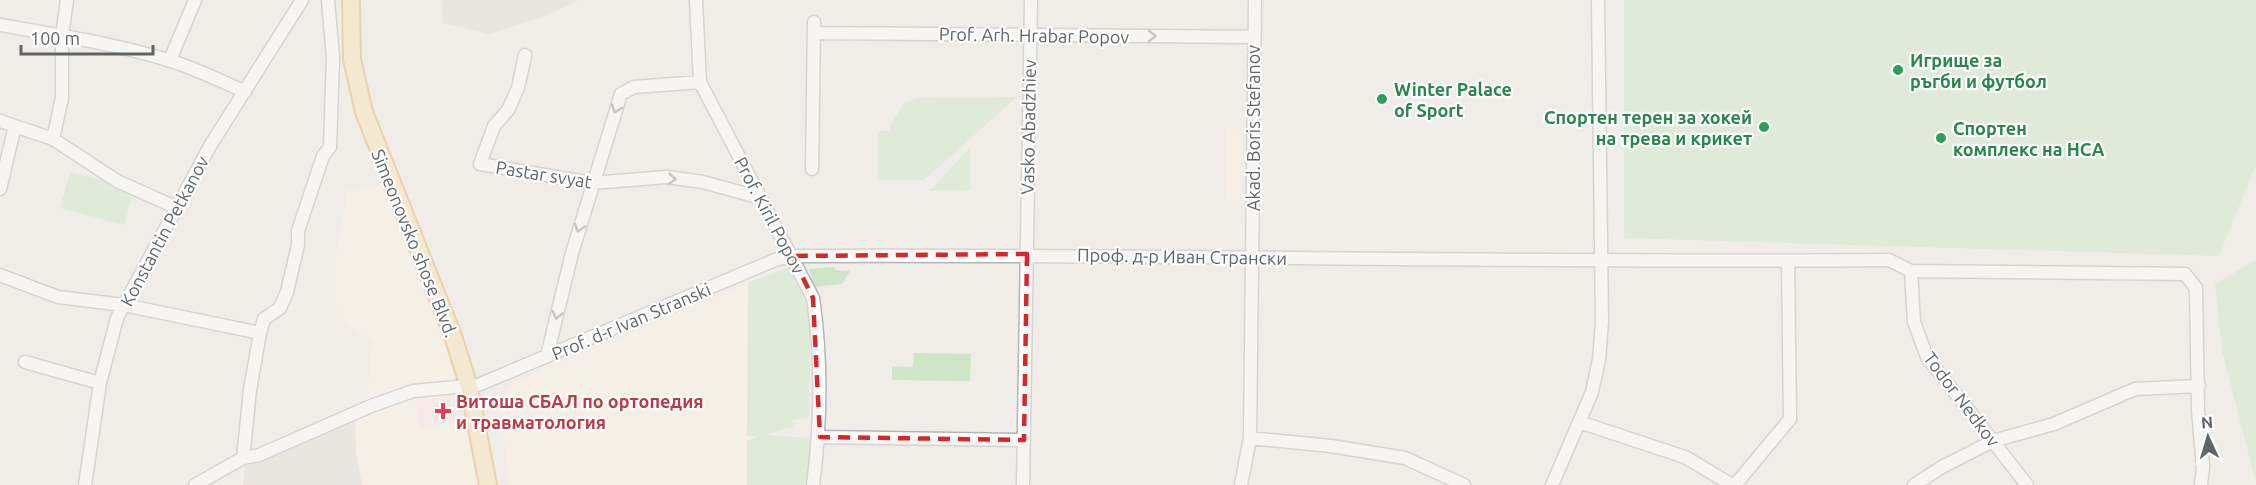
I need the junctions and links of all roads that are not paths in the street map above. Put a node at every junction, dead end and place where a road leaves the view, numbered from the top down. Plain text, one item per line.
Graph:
1 (67, 0) edge
2 (195, 0) edge
3 (303, 0) edge
4 (328, 0) edge
5 (351, 0) edge
6 (362, 0) edge
7 (696, 0) edge
8 (1031, 0) edge
9 (1255, 0) edge
10 (1598, 0) edge
11 (0, 25) edge
12 (1030, 35) junction
13 (63, 36) junction
14 (1254, 37) junction
15 (525, 55) dead end
16 (170, 60) junction
17 (700, 82) junction
18 (245, 92) junction
19 (0, 121) edge
20 (15, 126) junction
21 (52, 139) junction
22 (813, 169) dead end
23 (592, 183) junction
24 (0, 189) edge
25 (761, 198) junction
26 (175, 207) junction
27 (1027, 254) junction
28 (792, 256) junction
29 (1252, 256) junction
30 (1602, 260) junction
31 (1788, 261) junction
32 (1911, 271) junction
33 (0, 275) edge
34 (124, 305) junction
35 (260, 333) junction
36 (547, 357) junction
37 (25, 362) dead end
38 (100, 383) junction
39 (474, 386) junction
40 (2199, 386) junction
41 (1579, 422) junction
42 (819, 437) junction
43 (1250, 438) junction
44 (1024, 440) junction
45 (1994, 441) junction
46 (251, 457) junction
47 (85, 485) edge
48 (195, 485) edge
49 (488, 485) edge
50 (498, 485) edge
51 (813, 485) edge
52 (1023, 485) edge
53 (1241, 485) edge
54 (1464, 485) edge
55 (1552, 485) edge
56 (1734, 485) edge
57 (1914, 485) edge
58 (2027, 485) edge
59 (2201, 485) edge

1 - 13 street
2 - 16 street
3 - 18 street, Konstantin Petkanov
4 - 35 street
5 - 39 main road, Simeonovsko shose Blvd.
6 - 39 main road, Simeonovsko shose Blvd.
7 - 17 street, Prof. Kiril Popov
8 - 12 street, Vasko Abadzhiev
9 - 14 street, Akad. Boris Stefanov
10 - 30 street
11 - 13 street
12 -> 14 street, Prof. Arh. Hrabar Popov
12 - 22 street, Prof. Arh. Hrabar Popov
12 - 27 street, Vasko Abadzhiev
13 - 16 street
13 - 21 street
14 - 29 street, Akad. Boris Stefanov
15 - 23 street, Pastar svyat
16 - 18 street
17 -> 23 street
17 - 25 street, Prof. Kiril Popov
18 - 26 street, Konstantin Petkanov
19 - 20 street
20 - 21 street
20 - 24 street
21 - 26 street
23 -> 25 street, Pastar svyat
23 -> 36 street
25 - 28 street, Prof. Kiril Popov
26 - 34 street, Konstantin Petkanov
27 - 28 street, Проф. д-р Иван Странски
27 - 29 street, Проф. д-р Иван Странски
27 - 44 street, Vasko Abadzhiev
28 - 36 street, Prof. d-r Ivan Stranski
28 - 42 street, Prof. Kiril Popov
29 - 30 street, Проф. д-р Иван Странски
29 - 43 street, Akad. Boris Stefanov
30 - 31 street, Проф. д-р Иван Странски
30 - 41 street
31 - 32 street, Проф. д-р Иван Странски
31 - 56 street
32 - 40 street
32 - 45 street, Todor Nedkov
33 - 34 street
34 - 35 street
34 - 38 street, Konstantin Petkanov
35 - 46 street
36 - 39 street, Prof. d-r Ivan Stranski
37 - 38 street
38 - 47 street, Konstantin Petkanov
39 - 46 street
39 - 49 main road, Simeonovsko shose Blvd.
39 - 50 main road, Simeonovsko shose Blvd.
40 - 45 street
40 - 59 street
41 - 55 street
41 - 56 street
42 - 44 street
42 - 51 street, Prof. Kiril Popov
43 - 53 street, Akad. Boris Stefanov
43 - 54 street
44 - 52 street, Vasko Abadzhiev
45 - 57 street
45 - 58 street, Todor Nedkov
46 - 48 street

